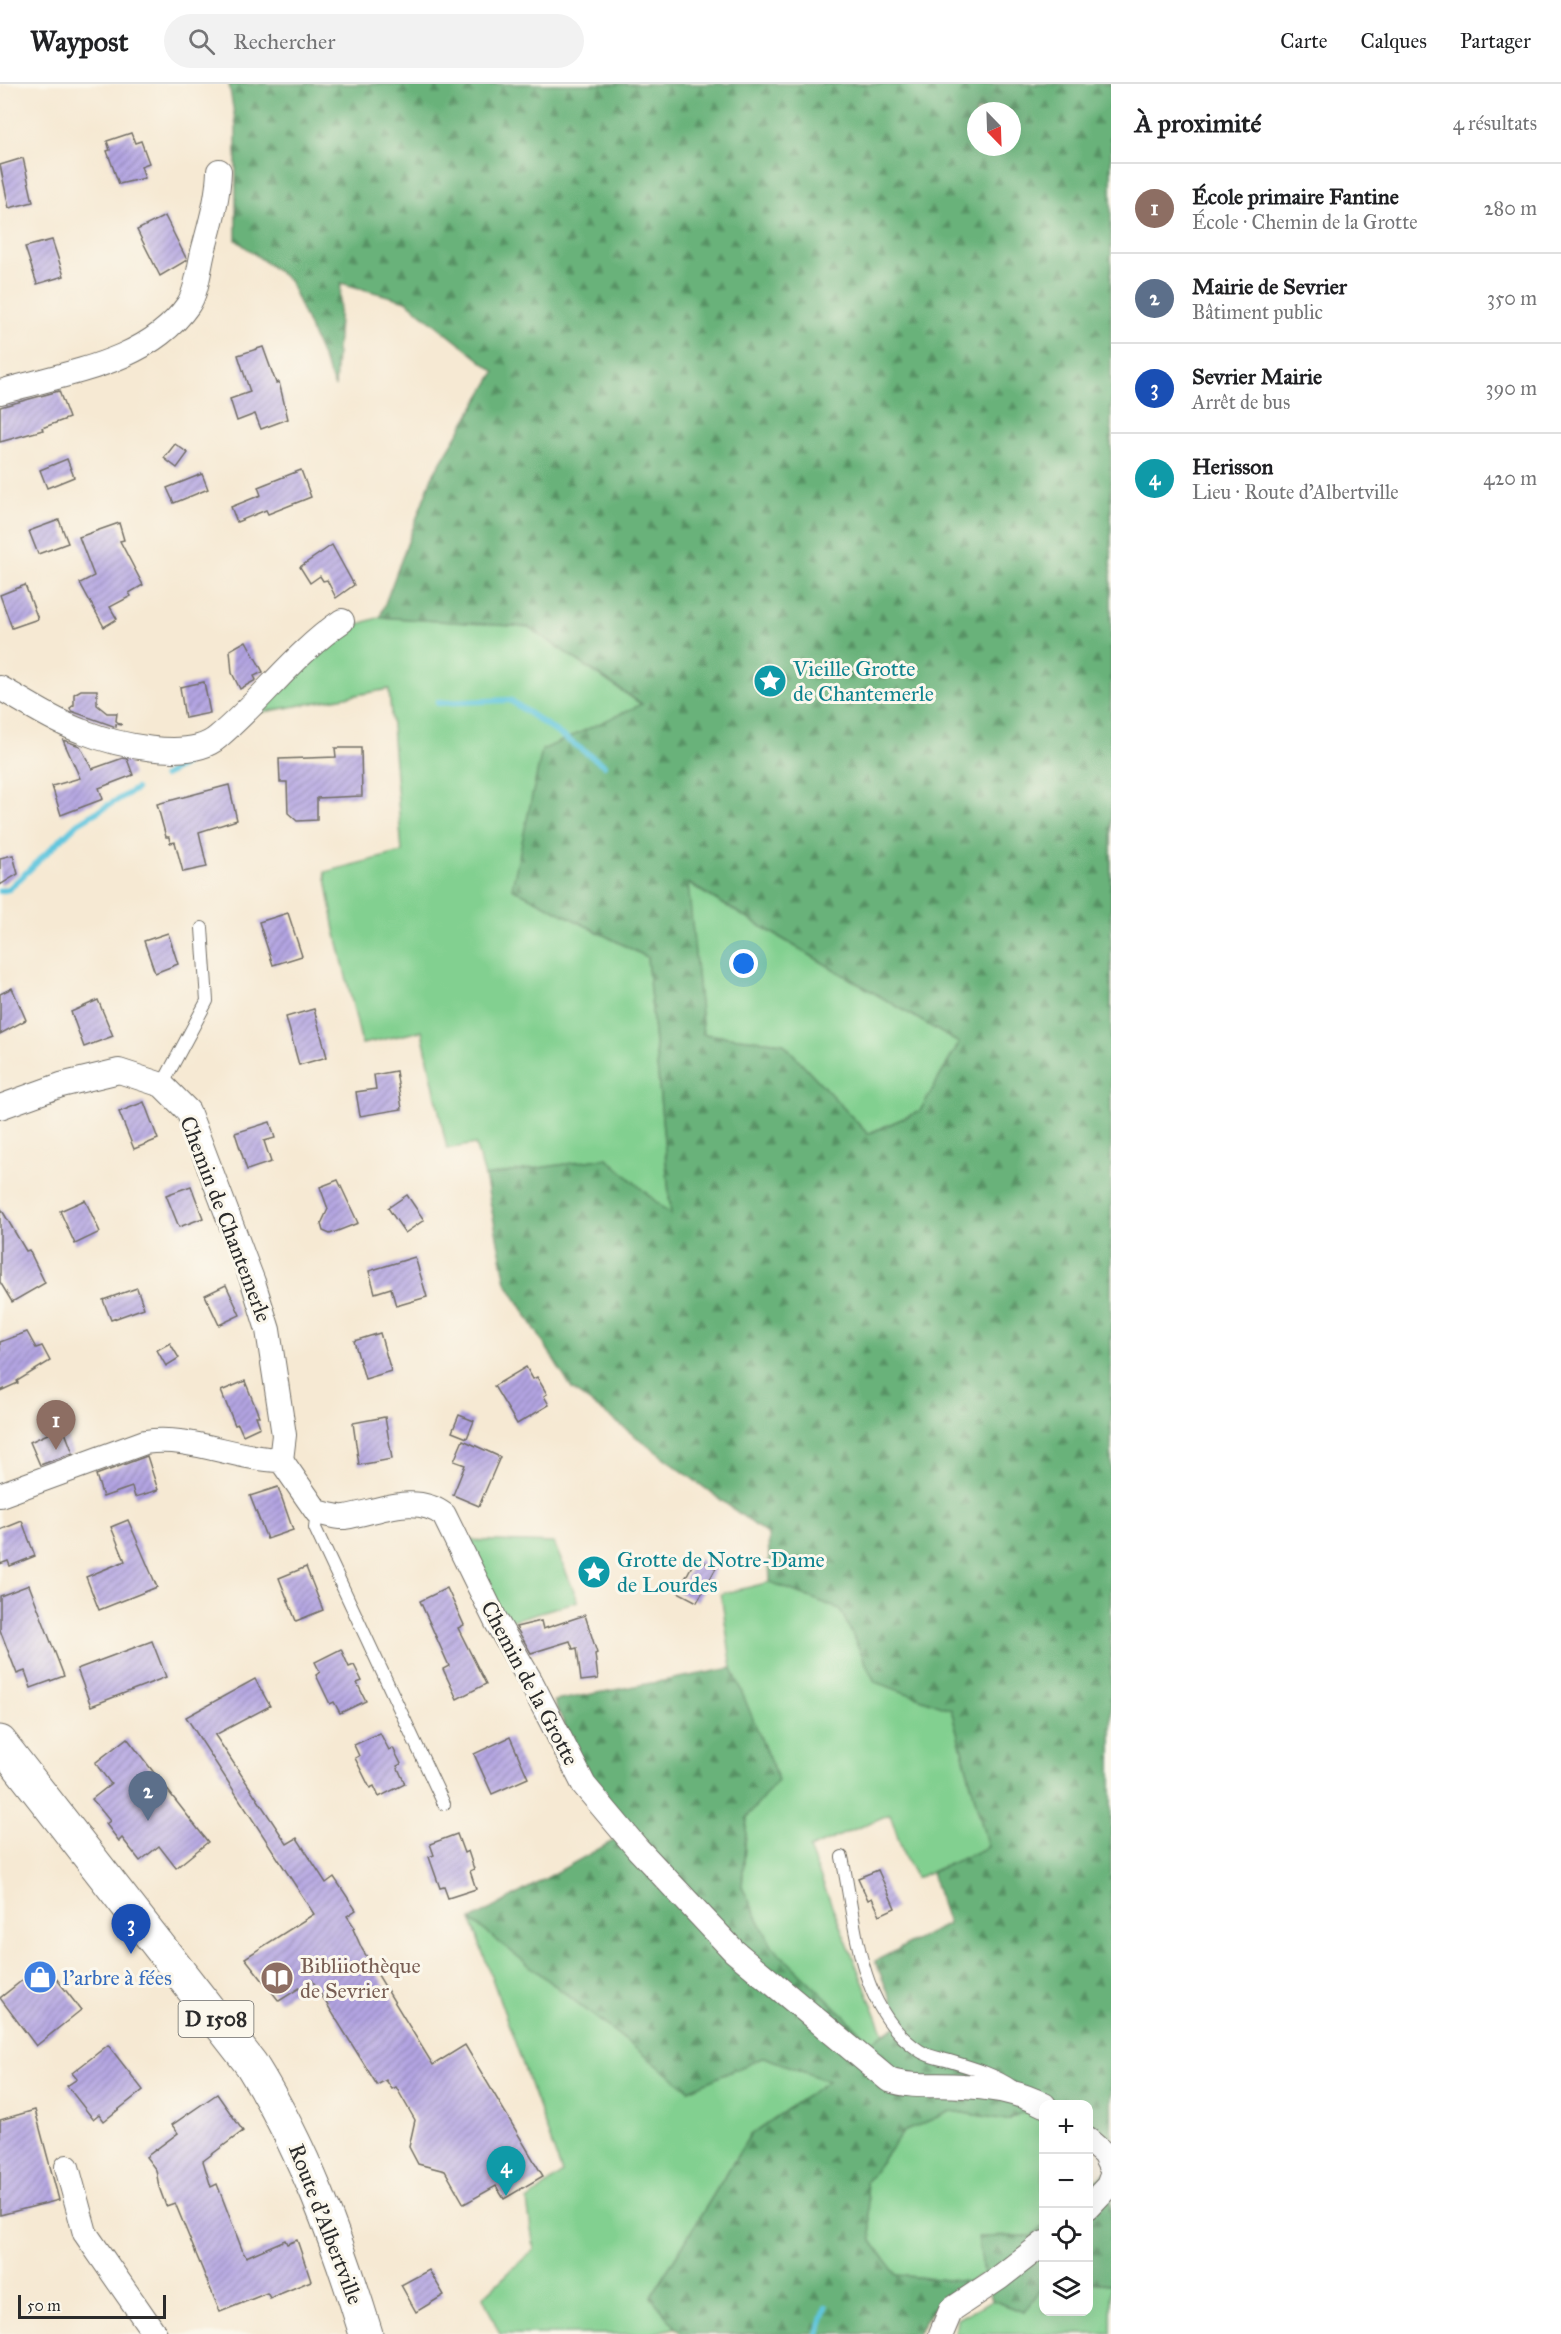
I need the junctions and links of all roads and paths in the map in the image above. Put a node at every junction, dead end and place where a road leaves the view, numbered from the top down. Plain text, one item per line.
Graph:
1 (219, 171) dead end
2 (0, 392) edge
3 (342, 621) dead end
4 (0, 688) edge
5 (202, 928) dead end
6 (162, 1085) junction
7 (0, 1107) edge
8 (281, 1460) junction
9 (0, 1495) edge
10 (317, 1512) junction
11 (0, 1742) edge
12 (444, 1804) dead end
13 (843, 1857) dead end
14 (1034, 2100) edge
15 (1093, 2144) edge
16 (67, 2167) dead end
17 (1111, 2168) edge
18 (1111, 2178) edge
19 (1093, 2203) edge
20 (1039, 2247) edge
21 (155, 2334) edge
22 (366, 2334) edge
23 (941, 2334) edge

1 - 2 street
3 - 4 street
5 - 6 lane
6 - 7 street, Chemin de Chantemerle
6 - 8 street, Chemin de Chantemerle
8 - 9 street
8 - 10 street
10 - 12 lane
10 - 14 street, Chemin de la Grotte
11 - 22 main road, Route d'Albertville / D 1508
13 - 14 lane
15 - 17 street
16 - 21 street
18 - 19 street
20 - 23 street

